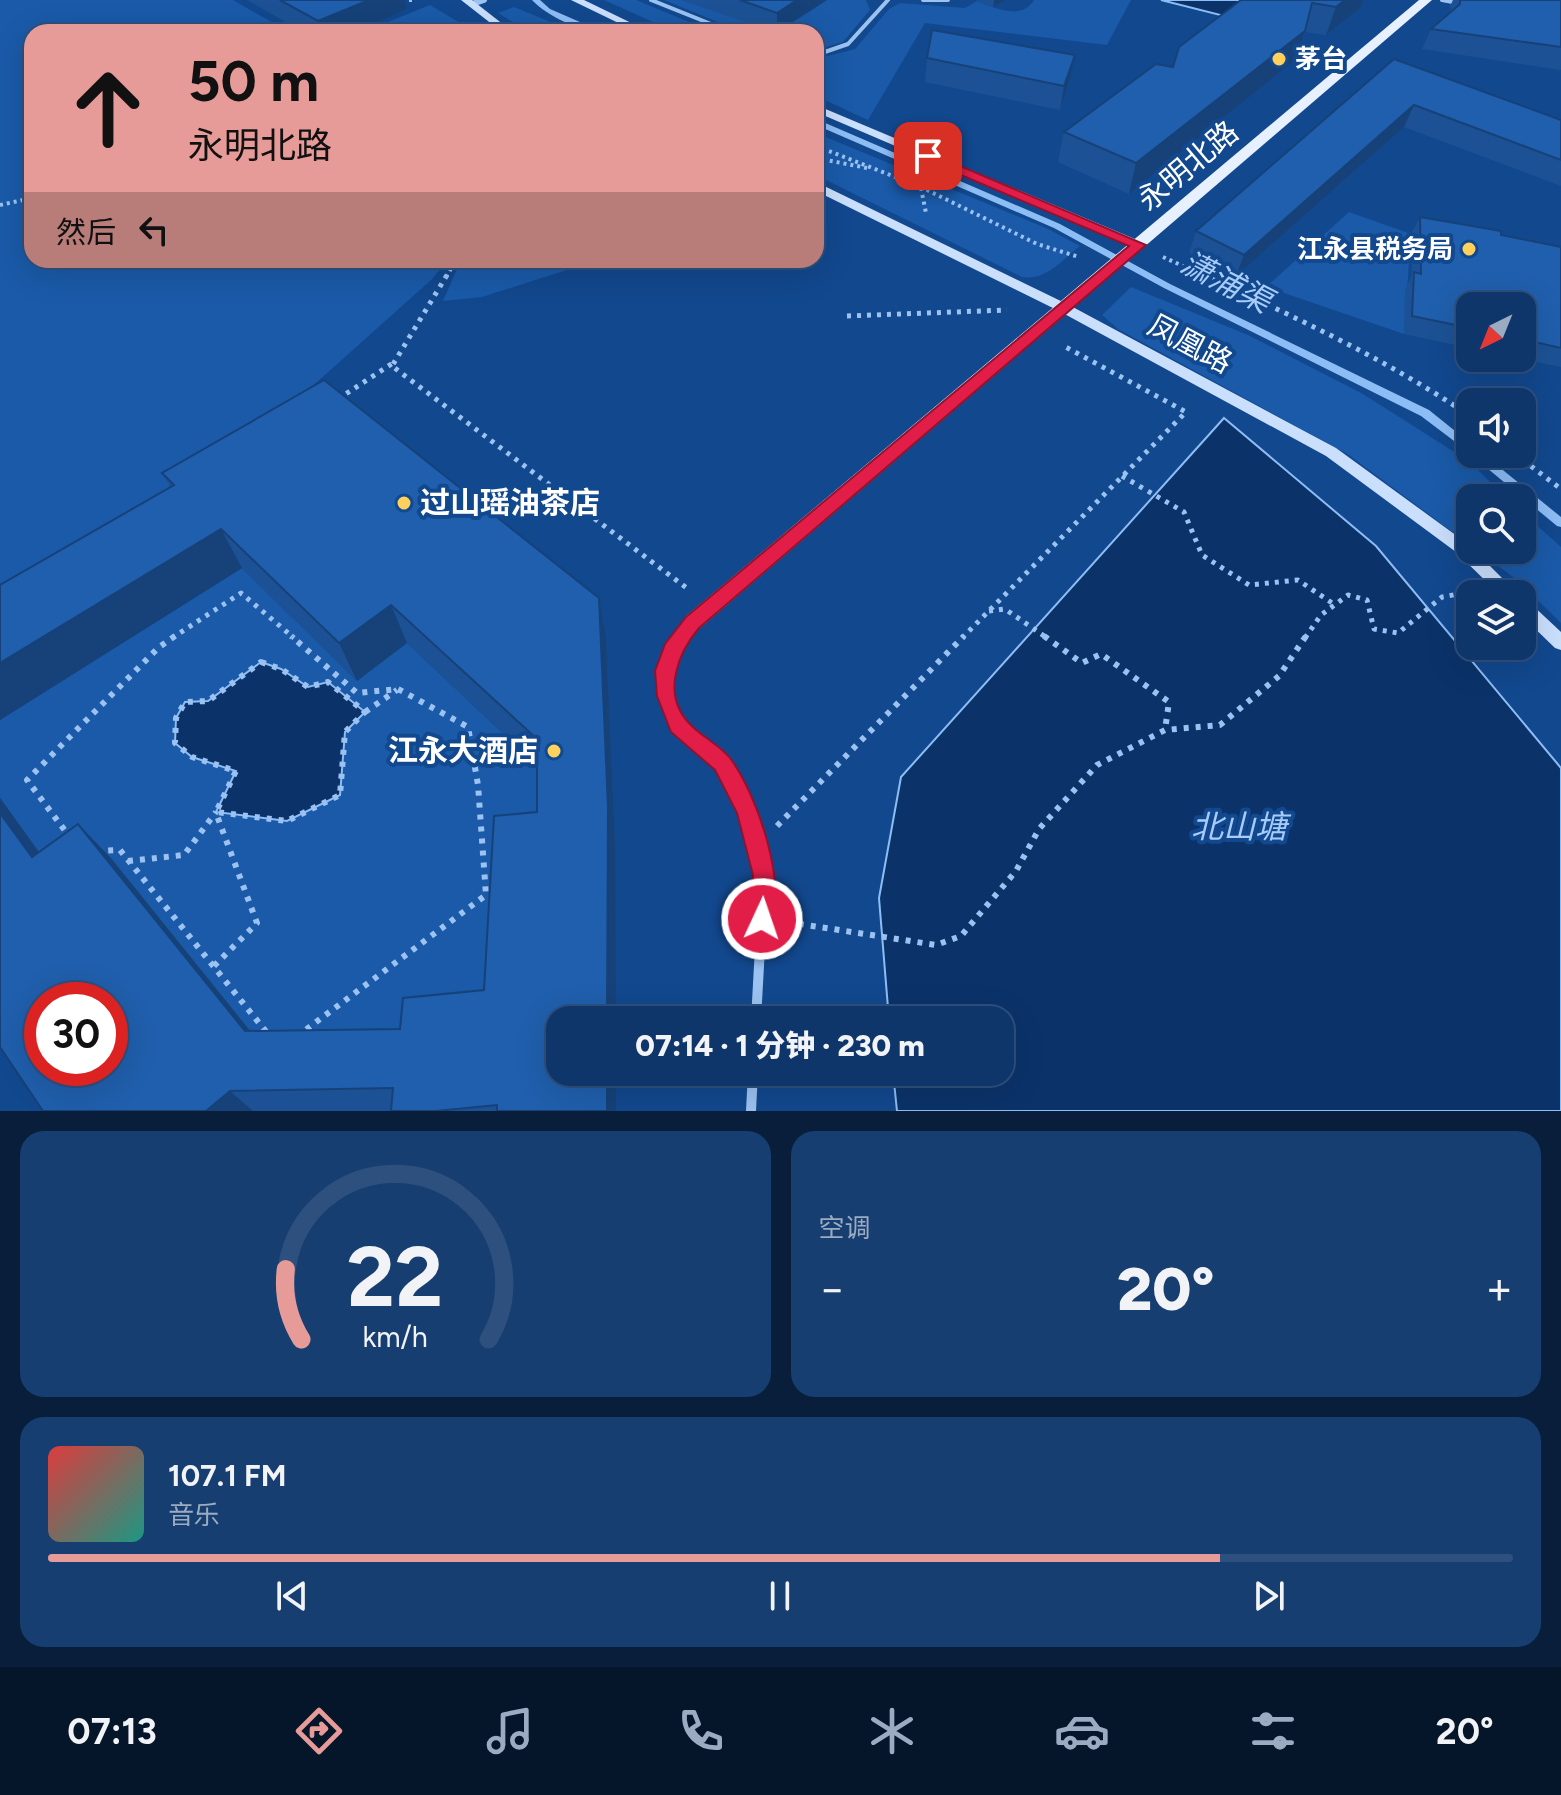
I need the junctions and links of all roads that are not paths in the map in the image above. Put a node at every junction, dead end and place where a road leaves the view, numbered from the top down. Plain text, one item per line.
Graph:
1 (484, 0) edge
2 (576, 0) edge
3 (651, 0) edge
4 (888, 0) edge
5 (923, 0) edge
6 (948, 0) edge
7 (1426, 0) edge
8 (1442, 0) edge
9 (469, 2) edge
10 (1461, 3) edge
11 (498, 24) edge
12 (628, 24) edge
13 (711, 24) edge
14 (824, 53) edge
15 (824, 112) edge
16 (824, 190) edge
17 (1135, 248) junction
18 (1064, 308) junction
19 (1496, 580) edge
20 (1536, 619) edge
21 (693, 622) joint
22 (1561, 643) edge
23 (757, 1006) edge
24 (752, 1086) edge
25 (751, 1111) edge

1 - 9 street
2 - 12 main road
3 - 13 lane
4 - 14 lane
5 - 6 lane
7 - 17 main road, 永明北路
8 - 10 lane
9 - 11 main road
15 - 17 main road
16 - 18 main road, 凤凰路
17 - 18 main road, 永明北路
18 - 19 main road, 凤凰路
18 - 21 main road, 永明北路
20 - 22 main road
21 - 23 street
24 - 25 street

